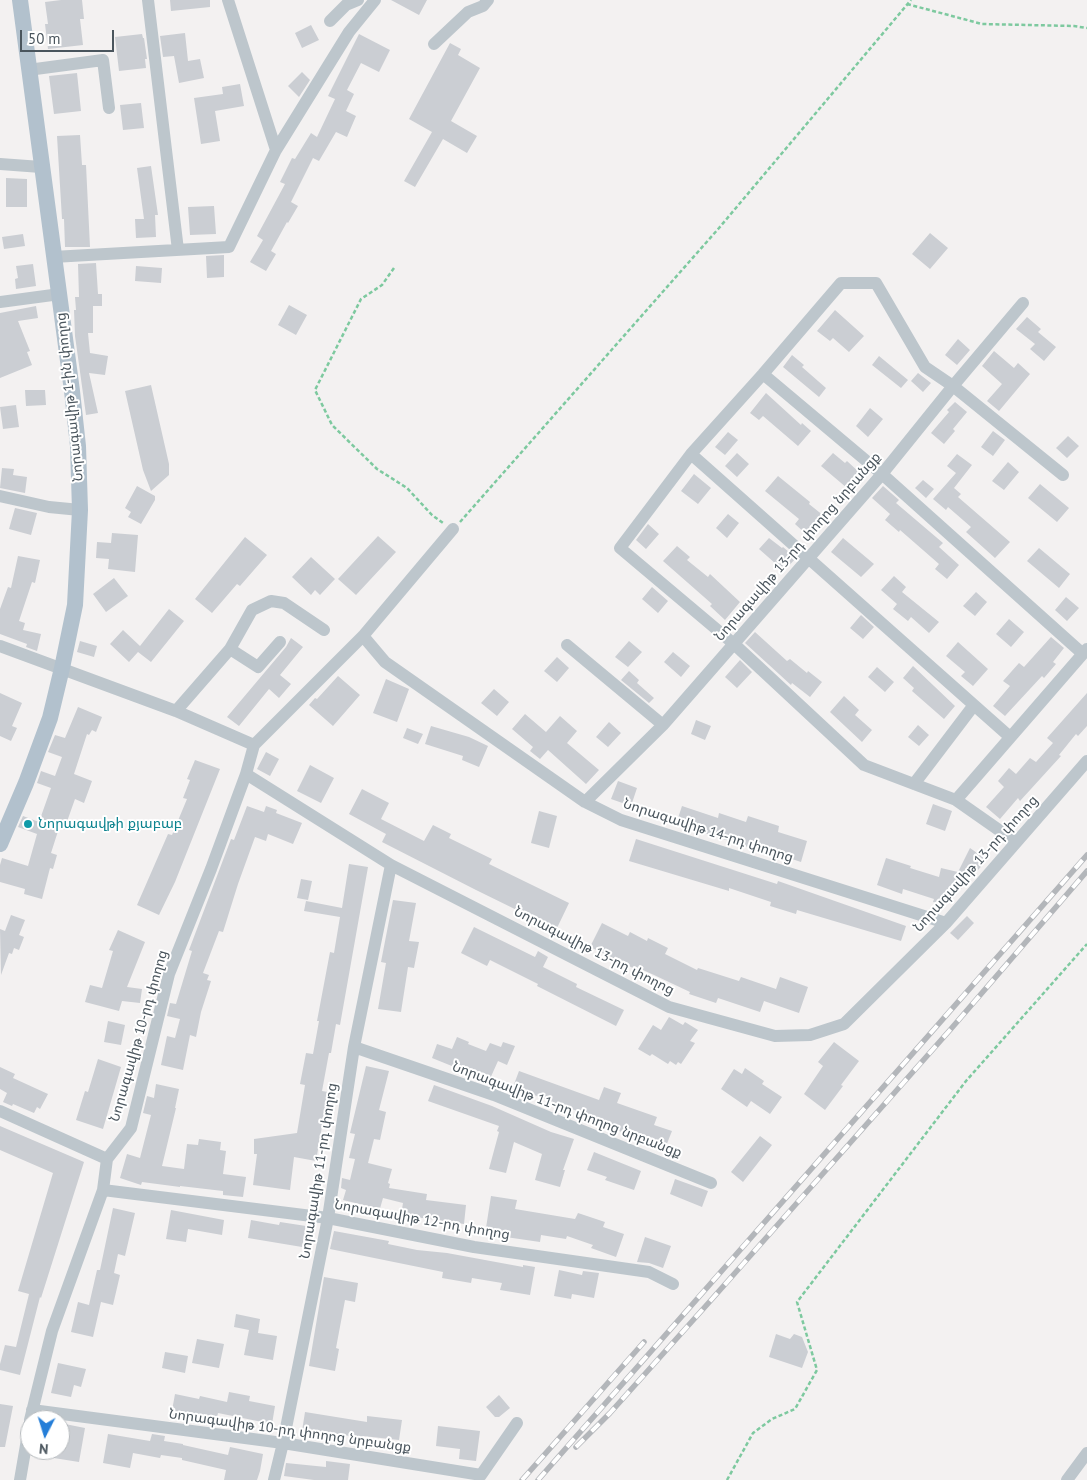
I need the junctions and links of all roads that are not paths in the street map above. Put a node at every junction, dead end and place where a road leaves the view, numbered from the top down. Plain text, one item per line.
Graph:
1 (20, 0) edge
2 (148, 0) edge
3 (228, 0) edge
4 (358, 0) edge
5 (375, 0) edge
6 (488, 0) edge
7 (330, 21) dead end
8 (434, 44) dead end
9 (28, 70) junction
10 (109, 108) dead end
11 (276, 150) junction
12 (0, 164) edge
13 (41, 167) junction
14 (178, 250) junction
15 (53, 257) junction
16 (60, 294) junction
17 (0, 302) edge
18 (1023, 303) dead end
19 (763, 374) junction
20 (953, 386) junction
21 (691, 454) junction
22 (882, 474) junction
23 (1062, 474) dead end
24 (0, 496) edge
25 (80, 510) junction
26 (453, 530) road end
27 (809, 557) junction
28 (324, 630) dead end
29 (363, 636) junction
30 (280, 642) dead end
31 (734, 644) junction
32 (567, 645) dead end
33 (0, 646) edge
34 (230, 649) junction
35 (1085, 651) edge
36 (62, 668) junction
37 (974, 705) junction
38 (176, 711) junction
39 (663, 725) junction
40 (1010, 737) junction
41 (254, 745) junction
42 (1087, 761) edge
43 (246, 774) junction
44 (914, 784) junction
45 (956, 800) junction
46 (585, 802) junction
47 (1016, 842) junction
48 (0, 844) edge
49 (391, 865) junction
50 (946, 923) junction
51 (354, 1047) junction
52 (0, 1111) edge
53 (107, 1159) junction
54 (711, 1183) dead end
55 (103, 1190) junction
56 (328, 1218) junction
57 (673, 1284) dead end
58 (33, 1410) edge
59 (70, 1421) edge
60 (517, 1423) dead end
61 (283, 1444) junction
62 (1087, 1453) edge
63 (23, 1460) edge
64 (20, 1480) edge
65 (274, 1480) edge
66 (1066, 1480) edge

1 - 9 main road, Նորագավիթ 1-ին փողոց
2 - 14 street
3 - 11 street
4 - 7 street
5 - 11 street
6 - 8 street
9 - 10 street
9 - 13 main road, Նորագավիթ 1-ին փողոց
11 - 14 street
12 - 13 street
13 - 15 main road, Նորագավիթ 1-ին փողոց
14 - 15 street
15 - 16 main road, Նորագավիթ 1-ին փողոց
16 - 17 street
16 - 25 main road, Նորագավիթ 1-ին փողոց
18 - 20 street, Նորագավիթ 13-րդ փողոց նրբանցք
19 - 20 street
19 - 21 street
19 - 22 street
20 - 22 street, Նորագավիթ 13-րդ փողոց նրբանցք
20 - 23 street
21 - 27 street
21 - 31 street
22 - 27 street, Նորագավիթ 13-րդ փողոց նրբանցք
22 - 35 street
24 - 25 street
25 - 36 main road, Նորագավիթ 1-ին փողոց
26 - 29 street, Նորագավիթ 10-րդ փողոց
27 - 31 street, Նորագավիթ 13-րդ փողոց նրբանցք
27 - 37 street
28 - 34 street
29 - 41 street, Նորագավիթ 10-րդ փողոց
29 - 46 street, Նորագավիթ 14-րդ փողոց
30 - 34 street
31 - 39 street, Նորագավիթ 13-րդ փողոց նրբանցք
31 - 44 street
32 - 39 street
33 - 36 street
34 - 38 street
35 - 40 street
36 - 38 street
36 - 48 main road, Նորագավիթ 1-ին փողոց
37 - 40 street
37 - 44 street
38 - 41 street
39 - 46 street, Նորագավիթ 13-րդ փողոց նրբանցք
40 - 45 street
41 - 43 street, Նորագավիթ 10-րդ փողոց
42 - 47 street, Նորագավիթ 13-րդ փողոց
43 - 49 street, Նորագավիթ 13-րդ փողոց
43 - 53 street, Նորագավիթ 10-րդ փողոց
44 - 45 street
45 - 47 street
46 - 50 street, Նորագավիթ 14-րդ փողոց
47 - 50 street, Նորագավիթ 13-րդ փողոց
49 - 50 street, Նորագավիթ 13-րդ փողոց
49 - 51 street, Նորագավիթ 11-րդ փողոց
51 - 54 street, Նորագավիթ 11-րդ փողոց նրբանցք
51 - 56 street, Նորագավիթ 11-րդ փողոց
52 - 53 street
53 - 55 street
55 - 56 street, Նորագավիթ 12-րդ փողոց
55 - 58 street
56 - 57 street, Նորագավիթ 12-րդ փողոց
56 - 61 street, Նորագավիթ 11-րդ փողոց
59 - 61 street, Նորագավիթ 10-րդ փողոց նրբանցք
60 - 61 street, Նորագավիթ 10-րդ փողոց նրբանցք
61 - 65 street, Նորագավիթ 11-րդ փողոց
62 - 66 street
63 - 64 street

